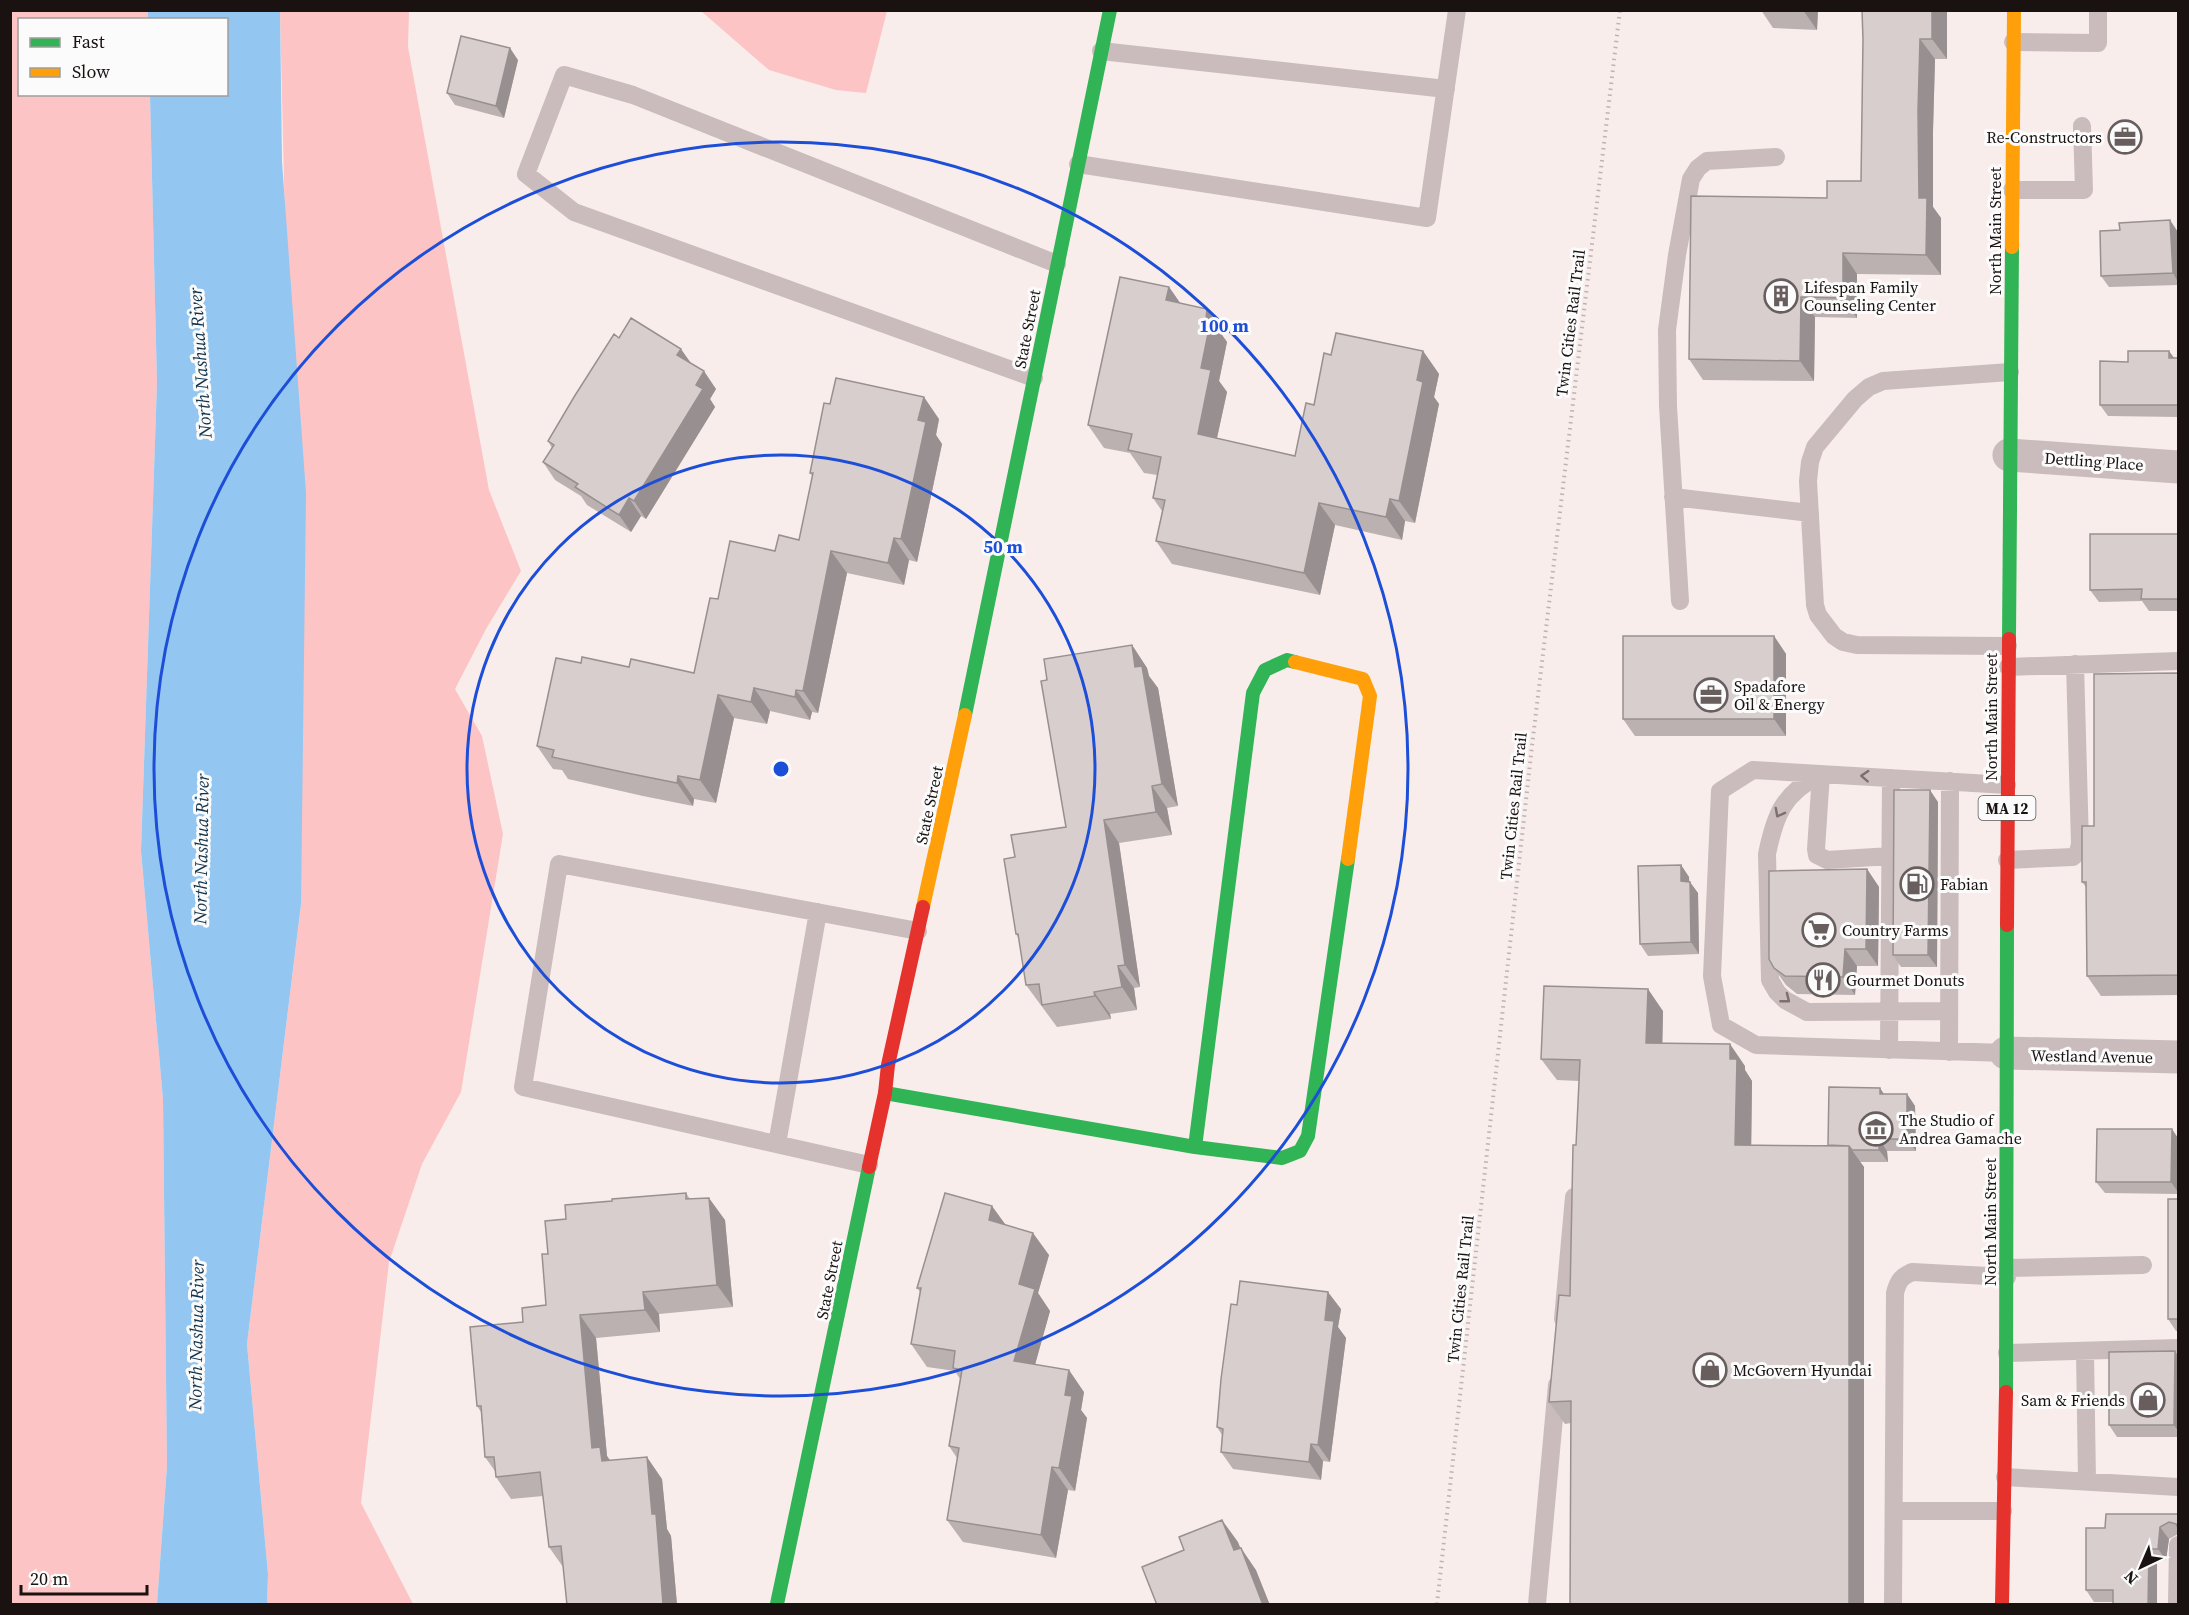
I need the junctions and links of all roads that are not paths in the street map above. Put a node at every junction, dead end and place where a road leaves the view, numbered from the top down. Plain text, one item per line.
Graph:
1 (1110, 10) edge
2 (1457, 10) edge
3 (2014, 10) edge
4 (2098, 10) edge
5 (2013, 42) junction
6 (1101, 51) junction
7 (1446, 89) junction
8 (2082, 126) dead end
9 (1776, 156) dead end
10 (1078, 164) junction
11 (2012, 190) junction
12 (1057, 264) junction
13 (2010, 372) junction
14 (1034, 378) junction
15 (2009, 454) junction
16 (2178, 467) edge
17 (1673, 497) junction
18 (1810, 513) junction
19 (1680, 601) dead end
20 (2008, 646) junction
21 (2178, 661) edge
22 (2075, 664) junction
23 (2008, 667) junction
24 (1821, 774) junction
25 (1891, 778) junction
26 (1950, 782) junction
27 (2007, 785) junction
28 (1890, 856) junction
29 (2007, 860) junction
30 (818, 912) junction
31 (918, 931) junction
32 (1889, 1010) junction
33 (1949, 1011) junction
34 (1888, 1050) junction
35 (1949, 1052) junction
36 (2006, 1053) junction
37 (2178, 1058) edge
38 (885, 1093) junction
39 (777, 1144) junction
40 (1195, 1147) junction
41 (869, 1165) junction
42 (1575, 1184) edge
43 (2143, 1265) dead end
44 (2007, 1273) junction
45 (1561, 1336) edge
46 (2178, 1348) edge
47 (2085, 1351) junction
48 (2007, 1353) junction
49 (1558, 1371) edge
50 (2005, 1477) junction
51 (2087, 1481) junction
52 (2178, 1487) edge
53 (1894, 1511) junction
54 (2003, 1511) junction
55 (2178, 1545) edge
56 (777, 1605) edge
57 (1537, 1605) edge
58 (1893, 1605) edge
59 (2002, 1605) edge
60 (2177, 1605) edge

1 - 6 main road, State Street
2 - 7 lane
3 - 5 main road, North Main Street / MA 12
4 - 5 lane
5 - 11 main road, North Main Street / MA 12
6 - 7 lane
6 - 10 main road, State Street
7 - 10 lane
8 - 11 lane
9 - 17 lane
10 - 12 main road, State Street
11 - 13 main road, North Main Street / MA 12
12 - 14 main road, State Street
12 - 14 lane
13 - 15 main road, North Main Street / MA 12
13 - 18 lane
14 - 31 main road, State Street
15 - 16 street, Dettling Place
15 - 20 main road, North Main Street / MA 12
17 - 18 lane
17 - 19 lane
18 - 20 lane
20 - 23 main road, North Main Street / MA 12
21 - 22 lane
22 - 23 lane
22 - 29 lane
23 - 27 main road, North Main Street / MA 12
25 -> 24 lane
24 - 28 lane
24 -> 32 lane
24 - 34 lane
25 - 26 lane
25 - 28 lane
26 - 27 lane
26 - 33 lane
27 - 29 main road, North Main Street / MA 12
28 - 32 lane
29 - 36 main road, North Main Street / MA 12
30 - 31 lane
30 - 39 lane
30 - 39 lane
31 - 38 main road, State Street
32 - 33 lane
32 - 34 lane
33 - 35 lane
34 - 35 lane
35 - 36 lane
36 - 37 street, Westland Avenue
36 - 44 main road, North Main Street / MA 12
38 - 40 main road
38 - 41 main road, State Street
39 - 41 lane
40 - 40 main road
41 - 56 main road, State Street
42 - 45 lane
43 - 44 lane
44 - 48 main road, North Main Street / MA 12
44 - 53 lane
46 - 47 lane
47 - 48 lane
47 - 51 lane
48 - 50 main road, North Main Street / MA 12
49 - 57 lane
50 - 51 lane
50 - 54 main road, North Main Street / MA 12
51 - 52 lane
53 - 54 lane
53 - 58 lane
54 - 59 main road, North Main Street / MA 12
55 - 60 lane

